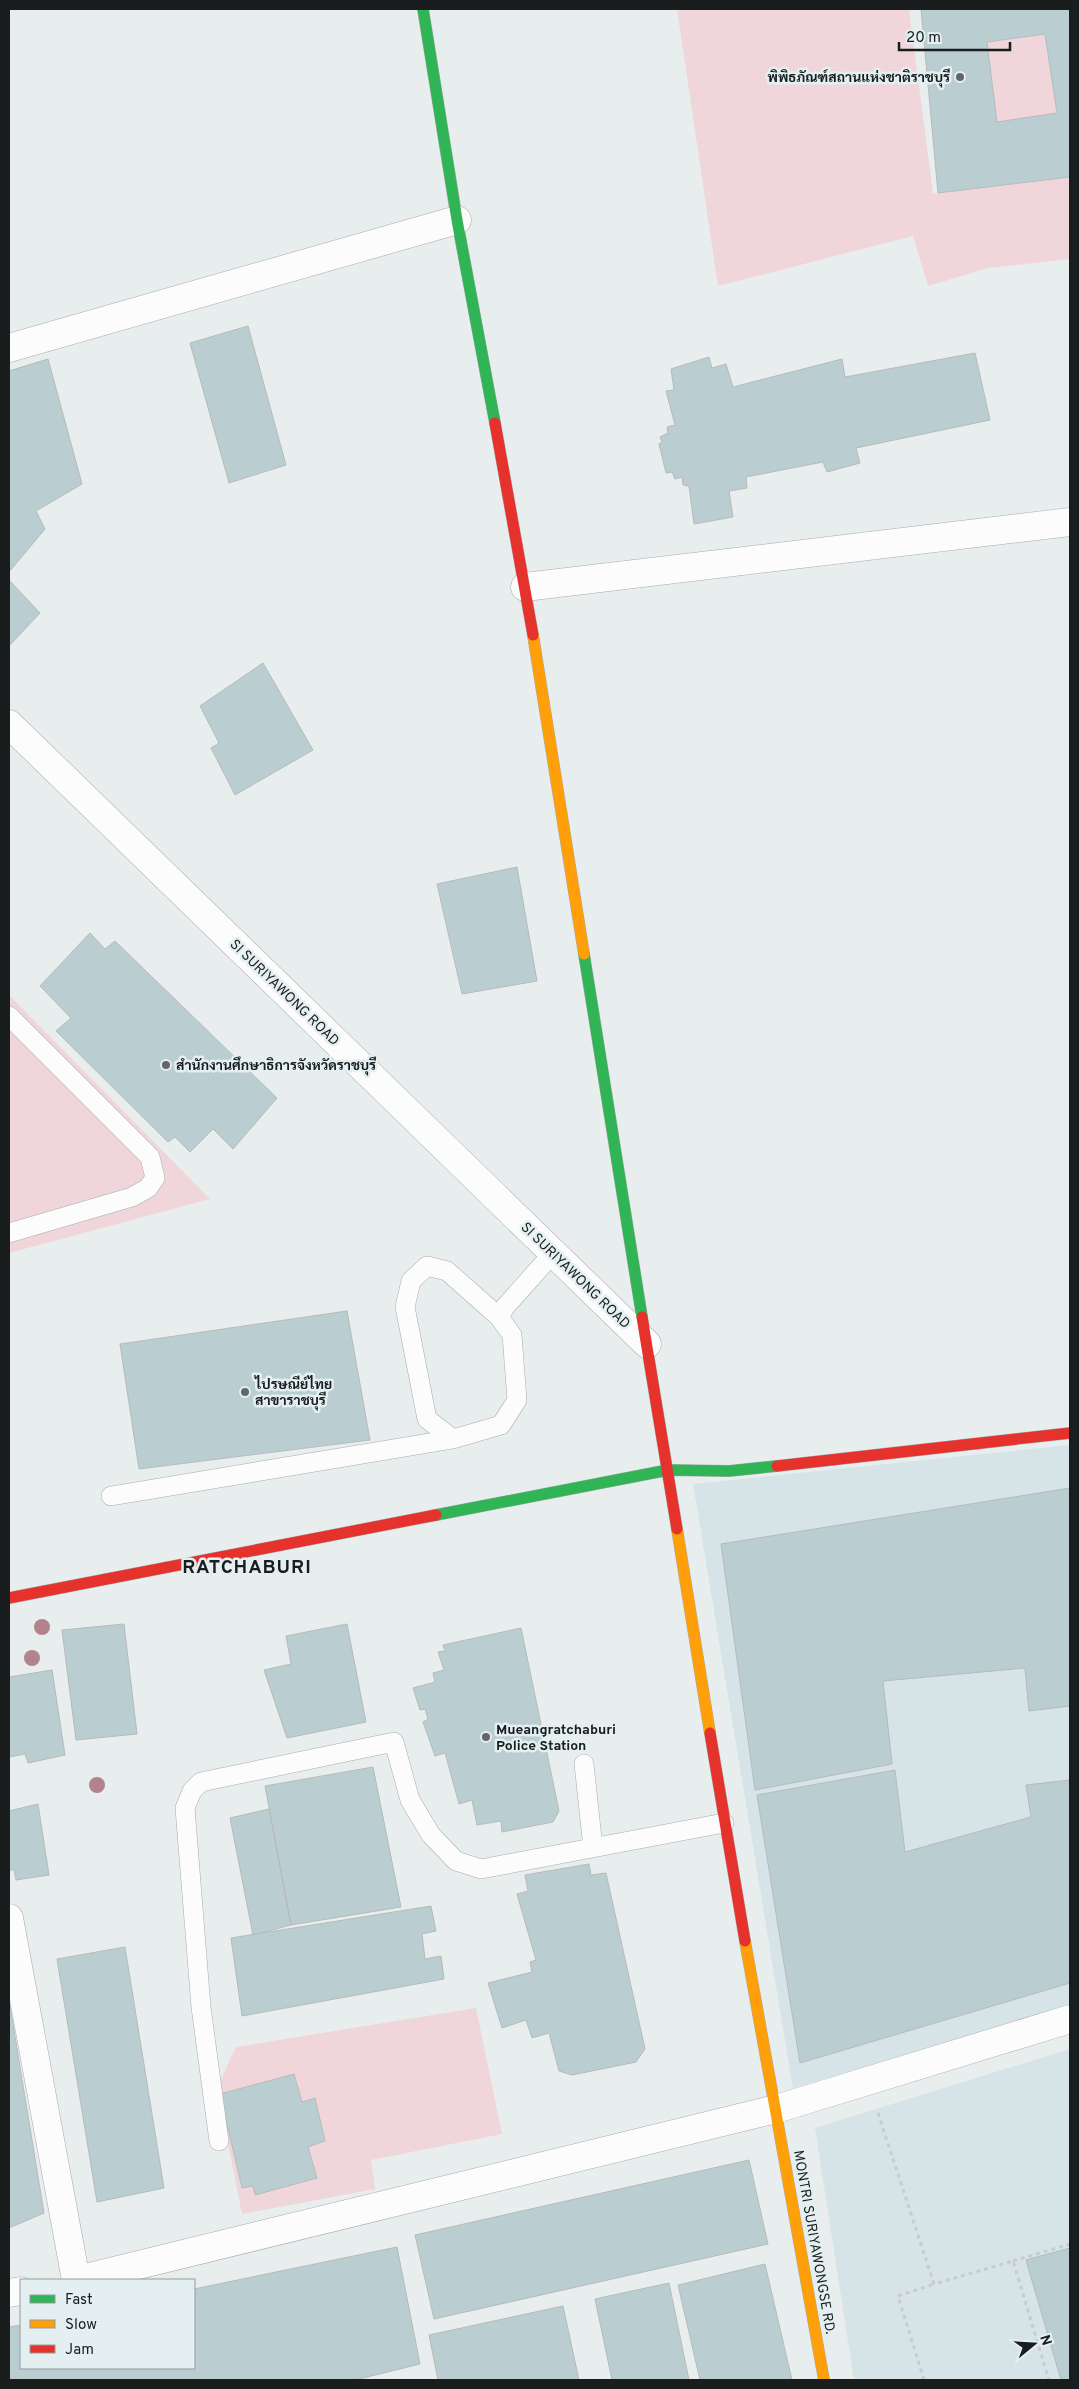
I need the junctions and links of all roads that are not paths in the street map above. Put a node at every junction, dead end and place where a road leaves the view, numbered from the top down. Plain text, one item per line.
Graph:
1 (424, 9) edge
2 (457, 220) junction
3 (9, 348) edge
4 (1070, 522) edge
5 (525, 587) junction
6 (9, 724) edge
7 (9, 1016) edge
8 (9, 1233) edge
9 (553, 1253) junction
10 (499, 1317) junction
11 (647, 1344) junction
12 (1070, 1433) edge
13 (453, 1439) junction
14 (668, 1470) junction
15 (111, 1496) dead end
16 (9, 1598) edge
17 (584, 1764) dead end
18 (724, 1824) junction
19 (593, 1848) junction
20 (9, 1918) edge
21 (1070, 2019) edge
22 (776, 2109) junction
23 (219, 2141) dead end
24 (76, 2279) edge
25 (80, 2279) edge
26 (824, 2380) edge

1 - 2 street, MONTRI SURIYAWONGSE RD.
2 - 3 street
2 - 5 street, MONTRI SURIYAWONGSE RD.
4 - 5 street
5 - 11 street, MONTRI SURIYAWONGSE RD.
6 - 9 street, SI SURIYAWONG ROAD
7 - 8 lane
9 - 10 lane
9 - 11 street, SI SURIYAWONG ROAD
10 - 13 lane
10 - 13 lane
11 - 14 street, MONTRI SURIYAWONGSE RD.
12 - 14 street
13 - 15 lane
14 - 16 street
14 - 18 street, MONTRI SURIYAWONGSE RD.
17 - 19 lane
18 - 19 lane
18 - 22 street, MONTRI SURIYAWONGSE RD.
19 - 23 lane
20 - 24 street
21 - 22 street
22 - 25 street
22 - 26 street, MONTRI SURIYAWONGSE RD.

